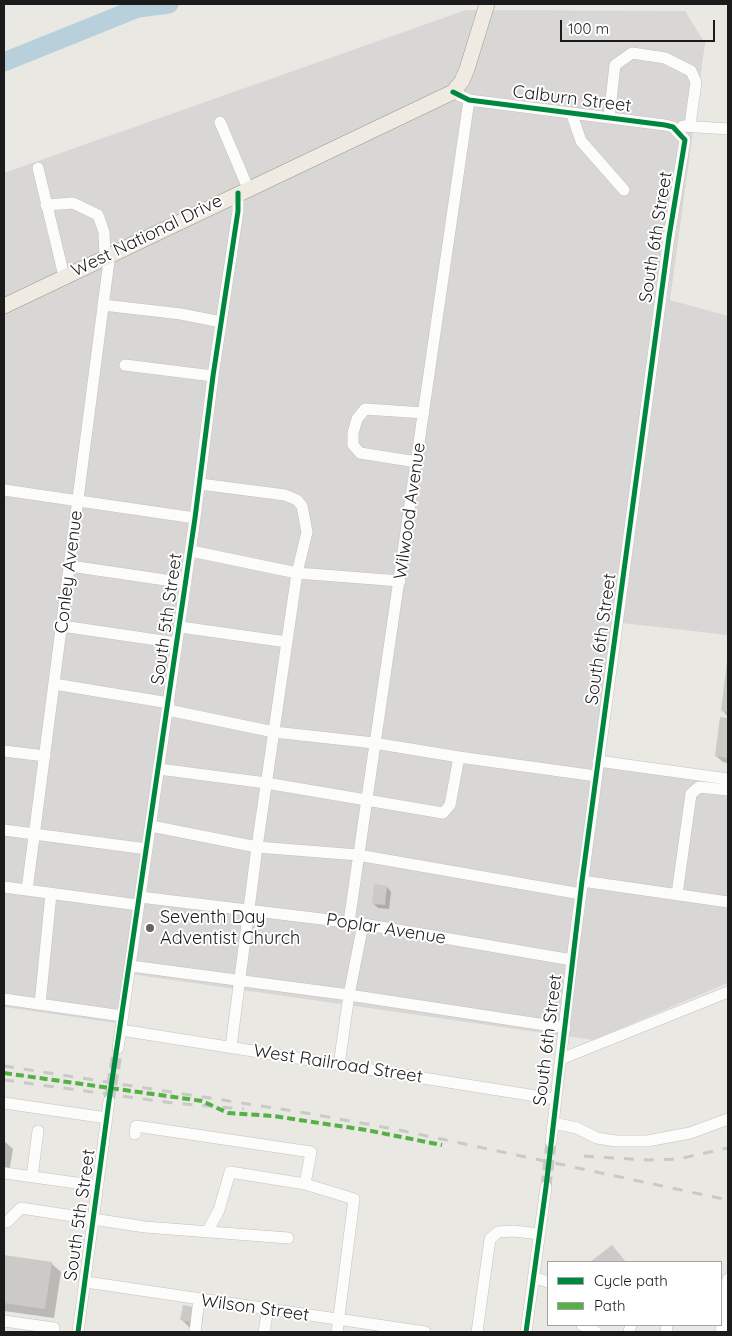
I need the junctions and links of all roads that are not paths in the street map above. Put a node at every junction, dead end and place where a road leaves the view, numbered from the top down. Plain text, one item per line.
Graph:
1 (487, 4) edge
2 (453, 92) junction
3 (469, 100) junction
4 (572, 115) junction
5 (608, 118) junction
6 (220, 122) dead end
7 (690, 125) junction
8 (672, 127) junction
9 (728, 129) edge
10 (38, 168) dead end
11 (243, 190) junction
12 (624, 190) dead end
13 (46, 205) junction
14 (107, 255) junction
15 (64, 276) junction
16 (103, 305) junction
17 (4, 306) edge
18 (221, 322) junction
19 (125, 365) dead end
20 (213, 376) junction
21 (424, 413) junction
22 (417, 462) junction
23 (200, 484) junction
24 (4, 490) edge
25 (78, 500) junction
26 (195, 518) junction
27 (190, 551) junction
28 (70, 566) junction
29 (297, 573) junction
30 (400, 581) junction
31 (186, 583) junction
32 (62, 626) junction
33 (180, 627) junction
34 (287, 642) junction
35 (178, 643) junction
36 (54, 684) junction
37 (168, 707) junction
38 (274, 732) junction
39 (374, 743) junction
40 (4, 751) edge
41 (45, 756) junction
42 (459, 757) junction
43 (598, 761) junction
44 (159, 770) junction
45 (596, 776) junction
46 (728, 779) edge
47 (266, 783) junction
48 (728, 790) edge
49 (367, 800) junction
50 (151, 826) junction
51 (4, 830) edge
52 (35, 834) junction
53 (257, 847) junction
54 (147, 850) junction
55 (358, 855) junction
56 (582, 881) junction
57 (4, 887) edge
58 (28, 890) junction
59 (51, 894) junction
60 (580, 894) junction
61 (677, 894) junction
62 (139, 901) junction
63 (728, 902) edge
64 (248, 910) junction
65 (349, 922) junction
66 (363, 924) junction
67 (572, 960) junction
68 (131, 966) junction
69 (240, 979) junction
70 (728, 992) edge
71 (349, 995) junction
72 (4, 999) edge
73 (40, 1004) junction
74 (122, 1016) junction
75 (565, 1028) junction
76 (121, 1030) junction
77 (231, 1047) junction
78 (118, 1048) tunnel mouth
79 (561, 1058) junction
80 (339, 1065) junction
81 (555, 1099) junction
82 (109, 1101) tunnel mouth
83 (4, 1103) edge
84 (107, 1118) junction
85 (728, 1119) edge
86 (552, 1123) junction
87 (38, 1131) dead end
88 (135, 1134) dead end
89 (551, 1142) tunnel mouth
90 (5, 1173) dead end
91 (32, 1177) junction
92 (305, 1184) junction
93 (98, 1186) junction
94 (546, 1187) tunnel mouth
95 (93, 1220) junction
96 (7, 1222) dead end
97 (207, 1232) junction
98 (539, 1234) junction
99 (288, 1238) dead end
100 (533, 1277) junction
101 (728, 1280) edge
102 (86, 1282) junction
103 (547, 1282) edge
104 (199, 1299) junction
105 (268, 1309) junction
106 (339, 1320) junction
107 (4, 1321) edge
108 (722, 1325) edge
109 (584, 1326) edge
110 (404, 1331) edge
111 (54, 1332) edge
112 (78, 1332) edge
113 (195, 1332) edge
114 (264, 1332) edge
115 (336, 1332) edge
116 (425, 1332) edge
117 (477, 1332) edge
118 (526, 1332) edge
119 (596, 1332) edge

1 - 2 main road
2 - 3 street, Calburn Street
2 - 11 main road, West National Drive
3 - 4 street, Calburn Street
3 - 21 street, Wilwood Avenue
4 - 5 street, Calburn Street
4 - 12 street
5 - 7 street
5 - 8 street, Calburn Street
6 - 11 street
7 - 8 street
7 - 9 street
8 - 43 street, South 6th Street
10 - 13 street
11 - 14 main road, West National Drive
11 - 18 street, South 5th Street
13 - 14 street, Conley Avenue
13 - 15 street
14 - 15 main road, West National Drive
14 - 16 street, Conley Avenue
15 - 17 main road, West National Drive
16 - 18 street
16 - 25 street, Conley Avenue
18 - 20 street, South 5th Street
19 - 20 street
20 - 23 street, South 5th Street
21 - 22 street, Wilwood Avenue
21 - 22 street
22 - 30 street, Wilwood Avenue
23 - 26 street, South 5th Street
23 - 29 street
24 - 25 street
25 - 26 street
25 - 28 street, Conley Avenue
26 - 27 street, South 5th Street
27 - 29 street
27 - 31 street, South 5th Street
28 - 31 street
28 - 32 street, Conley Avenue
29 - 30 street
29 - 34 street
30 - 39 street, Wilwood Avenue
31 - 33 street, South 5th Street
32 - 35 street
32 - 36 street, Conley Avenue
33 - 34 street
33 - 35 street, South 5th Street
34 - 38 street
35 - 37 street, South 5th Street
36 - 37 street
36 - 41 street, Conley Avenue
37 - 38 street
37 - 44 street, South 5th Street
38 - 39 street
38 - 47 street
39 - 42 street
39 - 49 street, Wilwood Avenue
40 - 41 street
41 - 52 street, Conley Avenue
42 - 45 street
42 - 49 street
43 - 45 street, South 6th Street
43 - 46 street
44 - 47 street
44 - 50 street, South 5th Street
45 - 56 street, South 6th Street
47 - 49 street
47 - 53 street
48 - 61 street
49 - 55 street, Wilwood Avenue
50 - 53 street
50 - 54 street, South 5th Street
51 - 52 street
52 - 54 street
52 - 58 street, Conley Avenue
53 - 55 street
53 - 64 street
54 - 62 street, South 5th Street
55 - 60 street
55 - 65 street, Wilwood Avenue
56 - 60 street, South 6th Street
56 - 61 street
57 - 58 street, Poplar Avenue
58 - 59 street, Poplar Avenue
59 - 62 street, Poplar Avenue
59 - 73 street
60 - 67 street, South 6th Street
61 - 63 street
62 - 64 street, Poplar Avenue
62 - 68 street, South 5th Street
64 - 65 street, Poplar Avenue
64 - 69 street
65 - 66 street, Poplar Avenue
66 - 67 street, Poplar Avenue
66 - 71 street
67 - 75 street, South 6th Street
68 - 69 street
68 - 74 street, South 5th Street
69 - 71 street
69 - 77 street
70 - 79 street
71 - 75 street
71 - 80 street
72 - 73 street
73 - 74 street
74 - 76 street, South 5th Street
75 - 79 street, South 6th Street
76 - 77 street, West Railroad Street
76 - 78 street, South 5th Street
77 - 80 street, West Railroad Street
79 - 81 street, South 6th Street
80 - 81 street, West Railroad Street
81 - 86 street, South 6th Street
82 - 84 street, South 5th Street
83 - 84 street
84 - 93 street, South 5th Street
85 - 86 street
86 - 89 street, South 6th Street
87 - 91 street
88 - 92 street
90 - 91 street
91 - 93 street
92 - 97 street
92 - 106 street
93 - 95 street, South 5th Street
94 - 98 street
95 - 96 street
95 - 97 street
95 - 102 street, South 5th Street
97 - 99 street
98 - 100 street
98 - 117 street
100 - 103 street
100 - 118 street
101 - 108 street
102 - 104 street, Wilson Street
102 - 112 street, South 5th Street
104 - 105 street, Wilson Street
104 - 113 street
105 - 106 street, Wilson Street
105 - 114 street
106 - 110 street, Wilson Street
106 - 115 street
107 - 111 street
109 - 119 street
110 - 116 street, Wilson Street

